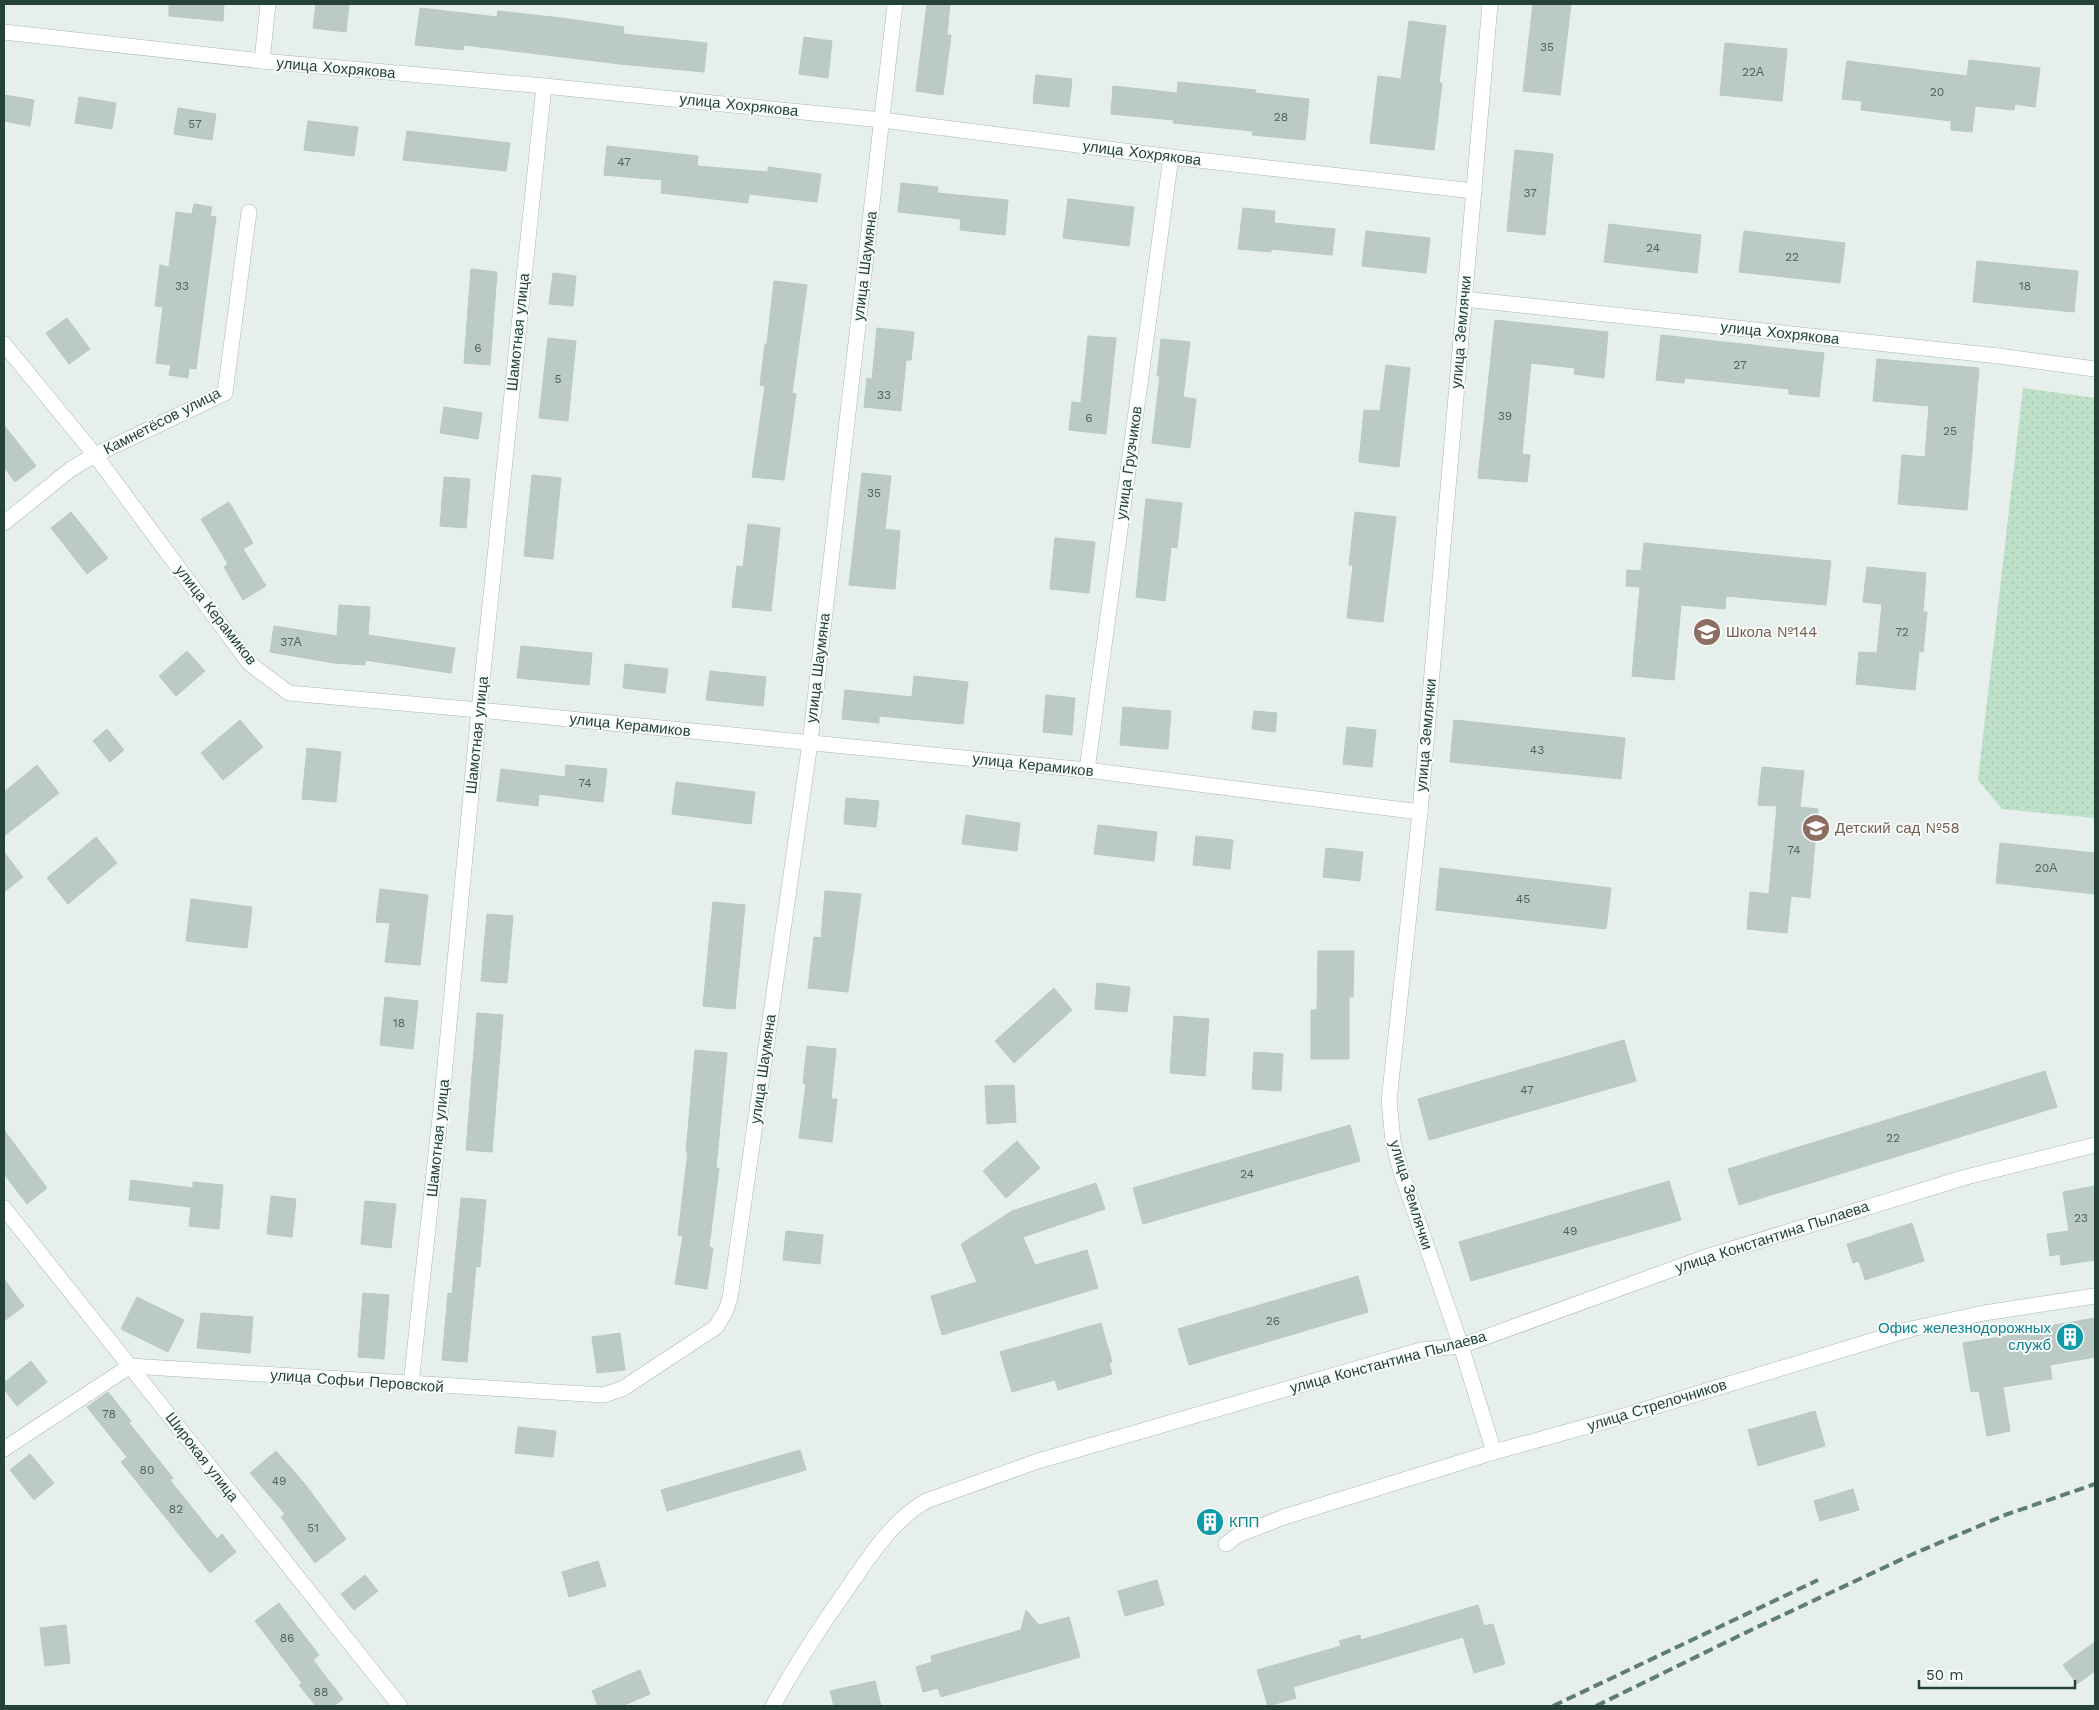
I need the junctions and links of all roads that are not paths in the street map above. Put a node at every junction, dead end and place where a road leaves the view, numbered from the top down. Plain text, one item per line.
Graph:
1 (268, 4) edge
2 (895, 4) edge
3 (1490, 4) edge
4 (4, 32) edge
5 (262, 61) junction
6 (544, 86) junction
7 (882, 120) junction
8 (1172, 157) junction
9 (1474, 191) junction
10 (249, 212) dead end
11 (1464, 299) junction
12 (4, 344) edge
13 (2095, 369) edge
14 (95, 455) junction
15 (4, 523) edge
16 (479, 710) junction
17 (810, 743) junction
18 (1087, 770) junction
19 (1420, 812) junction
20 (2095, 1145) edge
21 (4, 1208) edge
22 (2095, 1296) edge
23 (716, 1327) joint
24 (1461, 1346) junction
25 (130, 1366) junction
26 (411, 1384) junction
27 (4, 1449) edge
28 (1494, 1452) junction
29 (1226, 1544) dead end
30 (400, 1706) edge
31 (773, 1706) edge

1 - 5 street
2 - 7 street, улица Шаумяна
3 - 9 street, улица Землячки
4 - 5 street, улица Хохрякова
5 - 6 street, улица Хохрякова
6 - 7 street, улица Хохрякова
6 - 16 street, Шамотная улица
7 - 8 street, улица Хохрякова
7 - 17 street, улица Шаумяна
8 - 9 street, улица Хохрякова
8 - 18 street, улица Грузчиков
9 - 11 street, улица Землячки
10 - 14 street, Камнетёсов улица
11 - 13 street, улица Хохрякова
11 - 19 street, улица Землячки
12 - 14 street, улица Керамиков
14 - 15 street, Камнетёсов улица
14 - 16 street, улица Керамиков
16 - 17 street, улица Керамиков
16 - 26 street, Шамотная улица
17 - 18 street, улица Керамиков
17 - 23 street, улица Шаумяна
18 - 19 street, улица Керамиков
19 - 24 street, улица Землячки
20 - 24 street, улица Константина Пылаева
21 - 25 street, Широкая улица
22 - 28 street, улица Стрелочников
23 - 26 street, улица Софьи Перовской
24 - 28 street, улица Землячки
24 - 31 street, улица Константина Пылаева
25 - 26 street, улица Софьи Перовской
25 - 27 street
25 - 30 street, Широкая улица
28 - 29 street, улица Стрелочников

